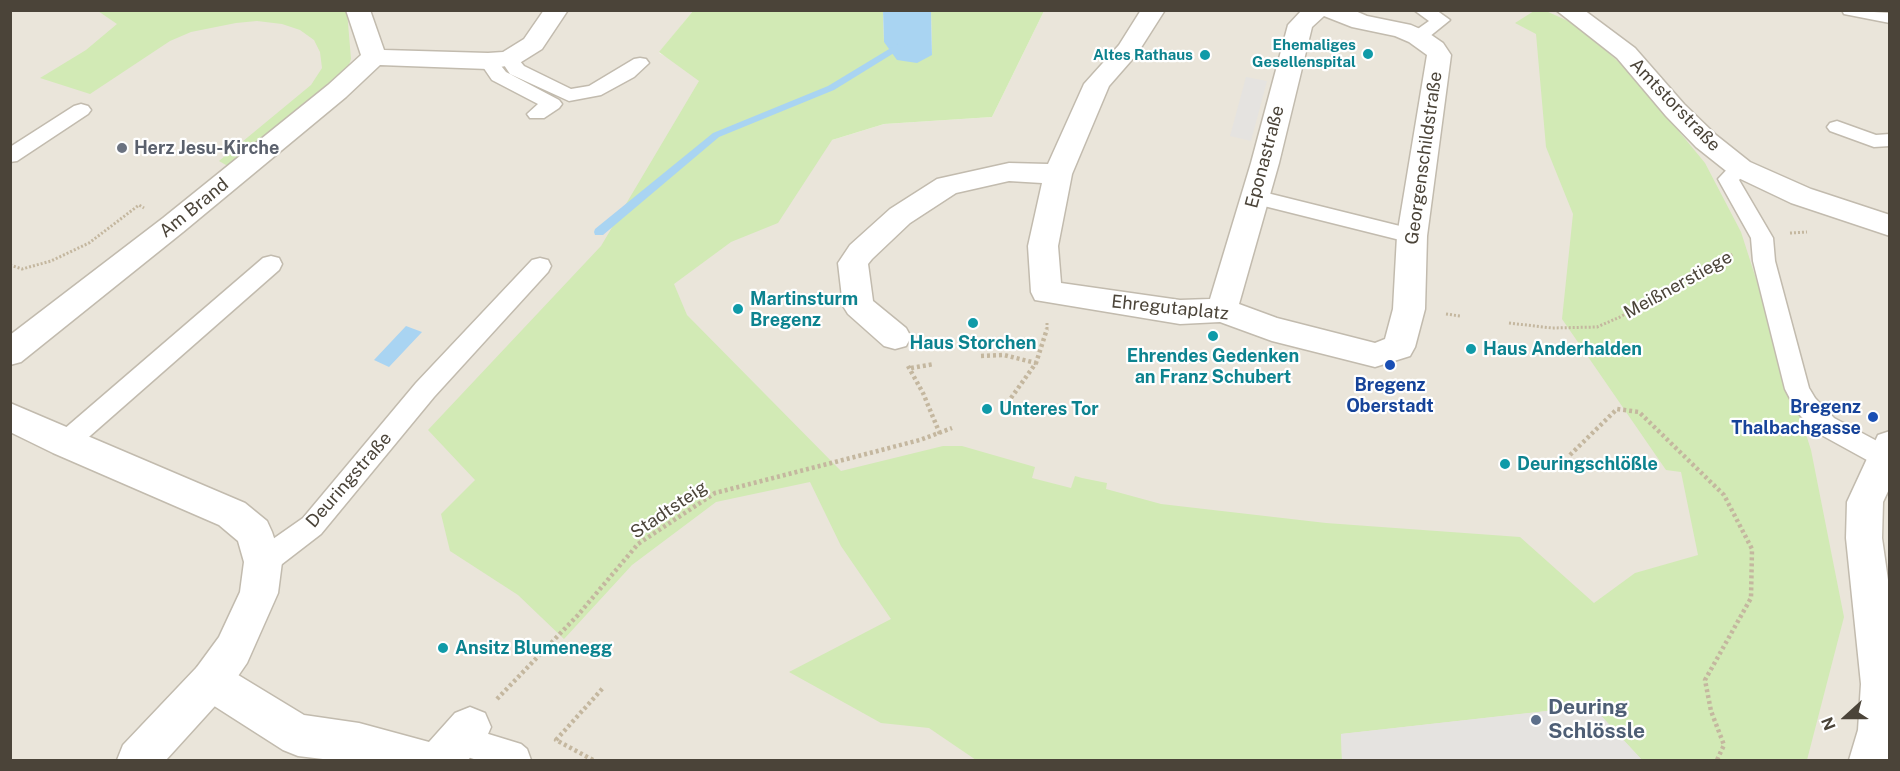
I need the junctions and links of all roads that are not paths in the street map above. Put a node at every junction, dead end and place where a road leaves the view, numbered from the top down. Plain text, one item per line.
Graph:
1 (358, 10) edge
2 (556, 10) edge
3 (1153, 10) edge
4 (1316, 10) edge
5 (1331, 10) edge
6 (1422, 10) edge
7 (1568, 10) edge
8 (1850, 10) edge
9 (1890, 18) edge
10 (1418, 37) junction
11 (374, 57) junction
12 (498, 60) junction
13 (640, 63) dead end
14 (81, 110) dead end
15 (537, 114) dead end
16 (1837, 127) dead end
17 (1890, 140) edge
18 (10, 156) edge
19 (1740, 168) junction
20 (1058, 174) junction
21 (1255, 197) junction
22 (1890, 226) edge
23 (1412, 236) junction
24 (271, 264) dead end
25 (540, 266) dead end
26 (1409, 309) joint
27 (1222, 310) junction
28 (895, 338) dead end
29 (10, 353) edge
30 (10, 416) edge
31 (65, 443) junction
32 (1887, 452) edge
33 (263, 562) junction
34 (212, 681) junction
35 (457, 743) edge
36 (138, 760) edge
37 (421, 760) edge
38 (516, 760) edge
39 (1870, 760) edge

1 - 11 street
2 - 12 street
3 - 20 street
4 - 21 street, Eponastraße
5 - 10 street, Georgenschildstraße
6 - 10 lane
7 - 19 street, Amtstorstraße
8 - 9 lane
10 - 23 street, Georgenschildstraße
11 - 12 street
11 - 29 street, Am Brand
12 - 13 lane
12 - 15 lane
14 - 18 lane
16 - 17 lane
19 - 22 street, Amtstorstraße
19 - 32 lane
20 - 27 street, Ehregutaplatz
20 - 28 street
21 - 23 lane
21 - 27 street, Eponastraße
23 - 26 street, Georgenschildstraße
24 - 31 lane
25 - 33 lane, Deuringstraße
26 - 27 street, Ehregutaplatz
30 - 31 street
31 - 33 street
32 - 39 street
33 - 34 street
34 - 36 street
34 - 37 street
35 - 38 lane

